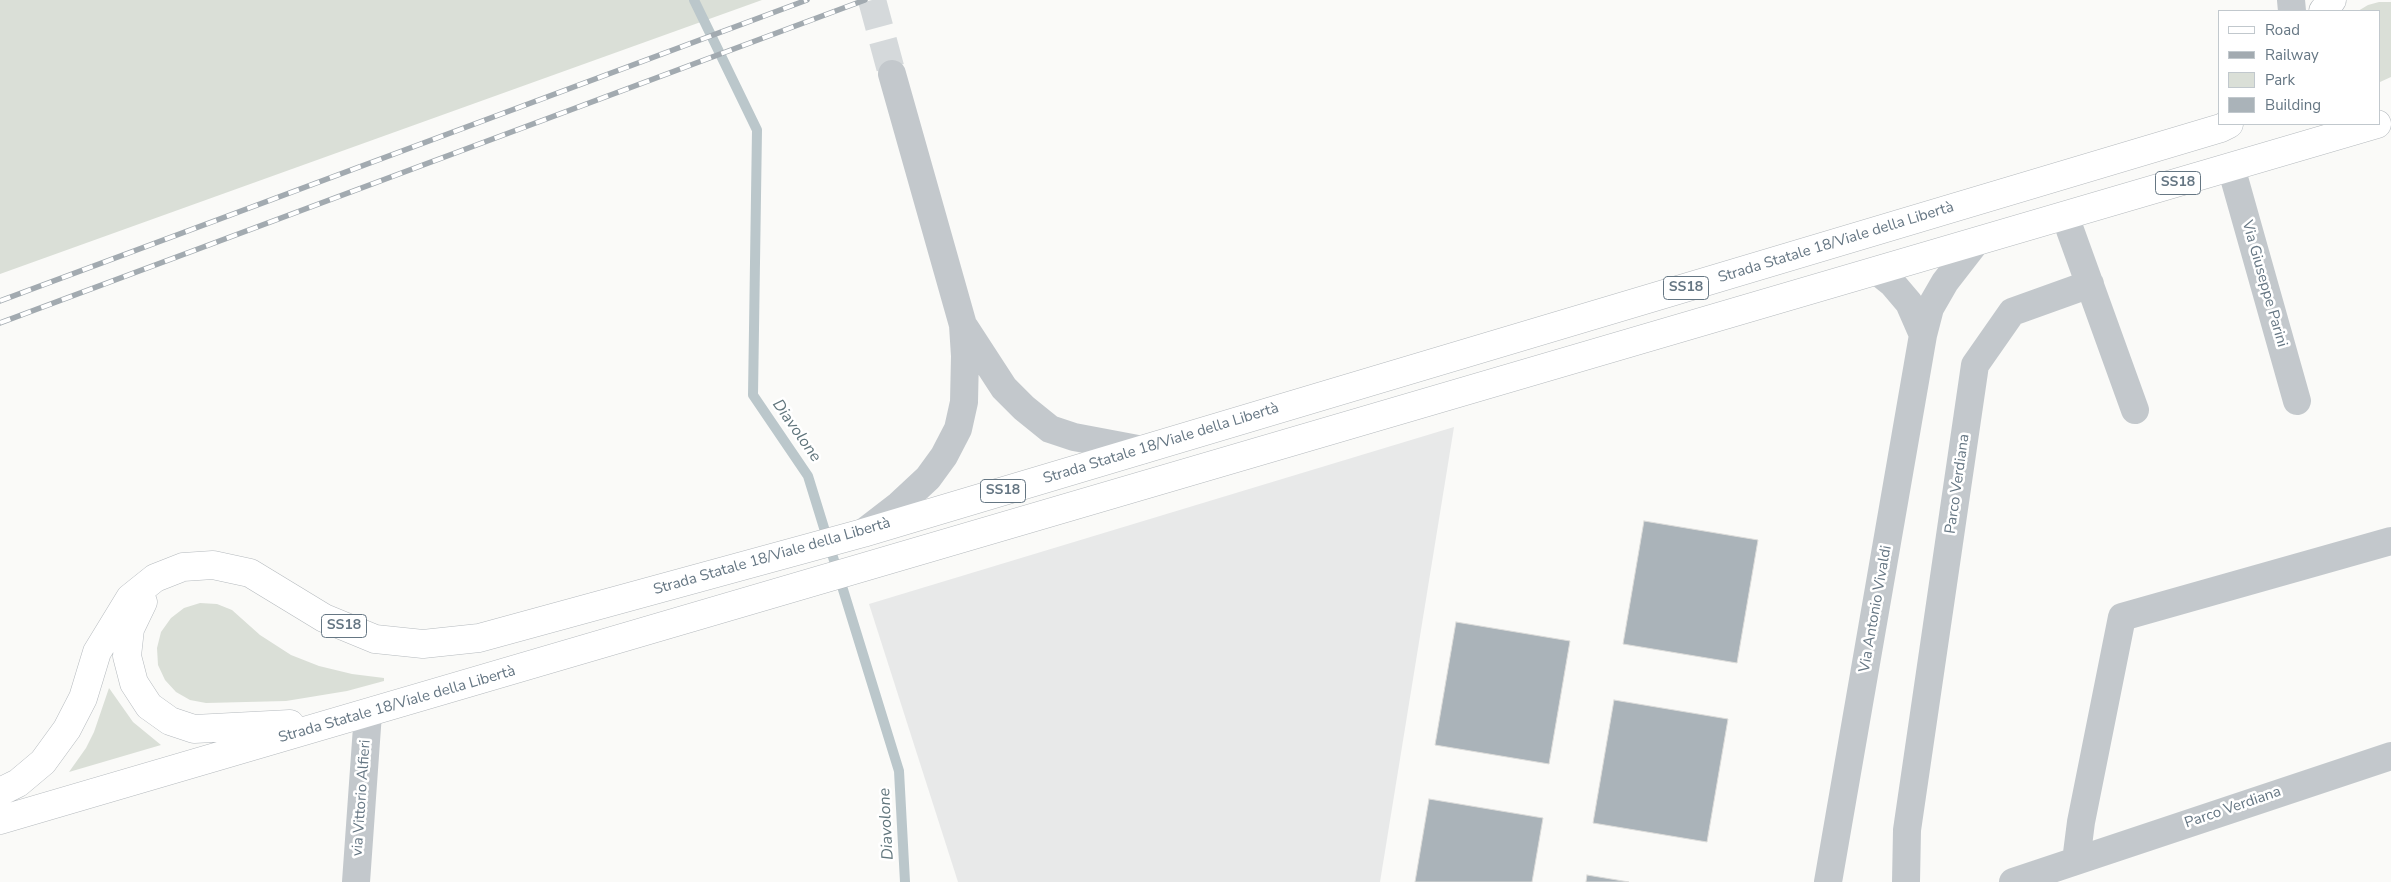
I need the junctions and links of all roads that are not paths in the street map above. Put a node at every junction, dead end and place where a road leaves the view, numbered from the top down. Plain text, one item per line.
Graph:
1 (892, 74) tunnel mouth
2 (2226, 125) edge
3 (2351, 125) edge
4 (2371, 125) edge
5 (2291, 149) junction
6 (2231, 167) junction
7 (2065, 216) junction
8 (1976, 242) junction
9 (1877, 271) junction
10 (2090, 284) junction
11 (963, 325) junction
12 (1923, 336) junction
13 (2297, 401) dead end
14 (2135, 410) dead end
15 (1142, 450) junction
16 (857, 534) junction
17 (2391, 541) edge
18 (183, 566) junction
19 (358, 716) junction
20 (2391, 756) edge
21 (0, 792) edge
22 (0, 820) edge
23 (2076, 861) junction
24 (356, 882) edge
25 (1828, 882) edge
26 (1906, 882) edge
27 (2013, 882) edge

1 - 11 street
2 - 15 main road, Strada Statale 18/Viale della Libertà / SS18
3 - 5 main road, Strada Statale 18/Viale della Libertà / SS18
4 - 5 main road, Strada Statale 18/Viale della Libertà / SS18
5 - 6 main road, Strada Statale 18/Viale della Libertà / SS18
6 - 7 main road, Strada Statale 18/Viale della Libertà / SS18
6 - 13 street, Via Giuseppe Parini
7 - 8 main road, Strada Statale 18/Viale della Libertà / SS18
7 - 10 street
8 - 9 main road, Strada Statale 18/Viale della Libertà / SS18
8 - 12 street, Via Antonio Vivaldi
9 - 12 street
9 - 19 main road, Strada Statale 18/Viale della Libertà / SS18
10 - 14 street
10 - 26 street, Parco Verdiana
11 - 15 street
11 - 16 street
12 - 25 street, Via Antonio Vivaldi
15 - 16 main road, Strada Statale 18/Viale della Libertà / SS18
16 - 18 main road, Strada Statale 18/Viale della Libertà / SS18
17 - 23 street
18 - 19 main road, SS18
18 - 21 main road, Strada Statale 18/Viale della Libertà / SS18
19 - 22 main road, Strada Statale 18/Viale della Libertà / SS18
19 - 24 street, via Vittorio Alfieri
20 - 23 street, Parco Verdiana
23 - 27 street, Parco Verdiana

